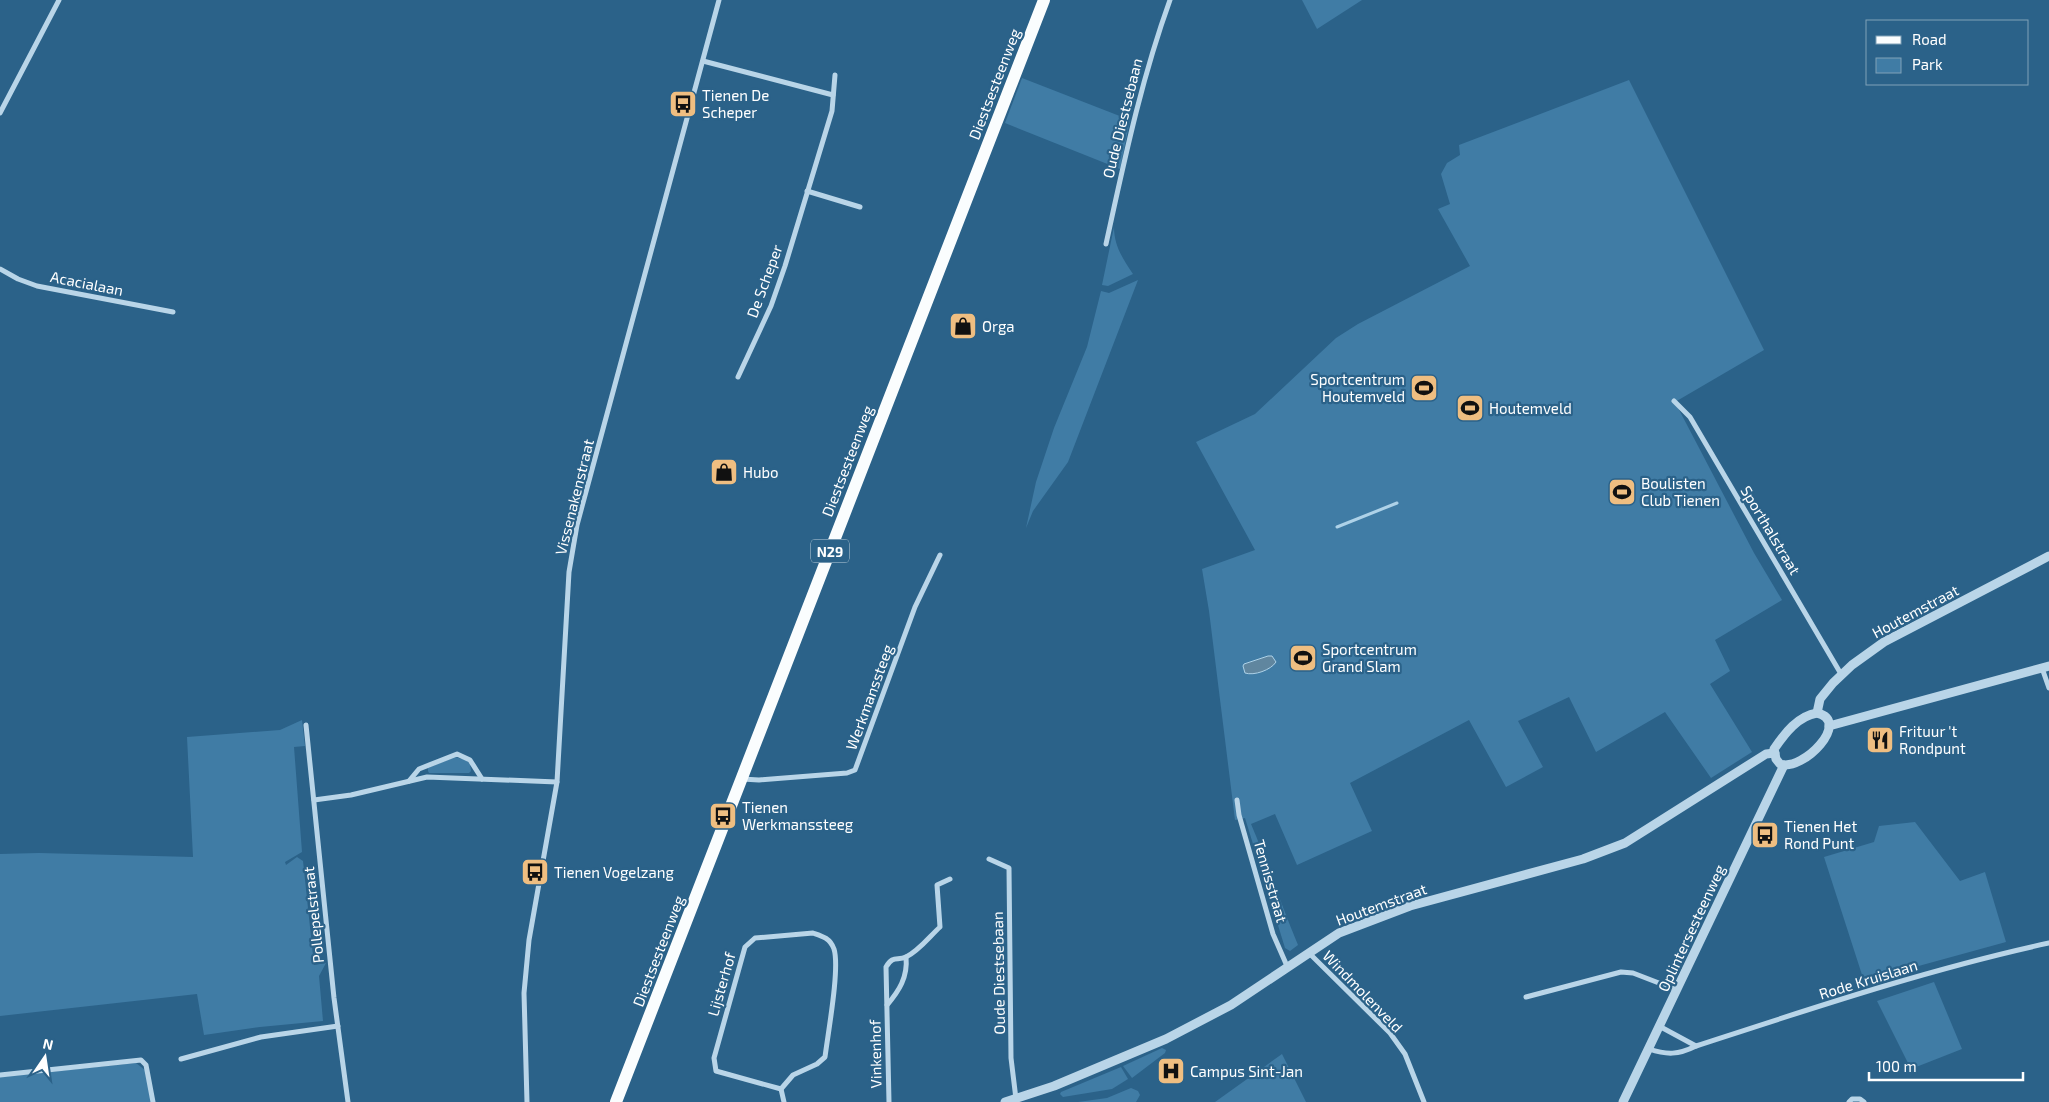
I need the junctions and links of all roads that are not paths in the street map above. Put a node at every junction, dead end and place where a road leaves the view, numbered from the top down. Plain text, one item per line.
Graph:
1 (59, 0) edge
2 (719, 0) edge
3 (1044, 0) edge
4 (1170, 0) edge
5 (703, 61) junction
6 (835, 75) dead end
7 (833, 95) junction
8 (0, 113) edge
9 (807, 191) junction
10 (860, 207) dead end
11 (1106, 244) dead end
12 (0, 269) edge
13 (173, 312) dead end
14 (738, 377) dead end
15 (1674, 401) dead end
16 (940, 555) dead end
17 (2049, 556) edge
18 (2045, 667) edge
19 (1841, 674) junction
20 (2049, 688) edge
21 (1817, 713) junction
22 (306, 725) dead end
23 (1829, 726) junction
24 (1775, 753) junction
25 (1784, 765) junction
26 (482, 779) junction
27 (741, 779) junction
28 (409, 781) junction
29 (557, 782) junction
30 (314, 800) junction
31 (1237, 800) dead end
32 (990, 859) dead end
33 (950, 879) dead end
34 (2049, 943) edge
35 (1308, 952) junction
36 (906, 957) junction
37 (1287, 966) junction
38 (1677, 990) junction
39 (1526, 997) dead end
40 (887, 1005) junction
41 (338, 1026) junction
42 (1660, 1026) junction
43 (1696, 1046) junction
44 (1649, 1048) junction
45 (181, 1059) dead end
46 (0, 1074) edge
47 (781, 1089) junction
48 (1016, 1099) junction
49 (153, 1102) edge
50 (348, 1102) edge
51 (527, 1102) edge
52 (616, 1102) edge
53 (784, 1102) edge
54 (889, 1102) edge
55 (1005, 1102) edge
56 (1424, 1102) edge
57 (1623, 1102) edge
58 (1849, 1102) edge
59 (1864, 1102) edge

1 - 8 street
2 - 5 street, Vissenakenstraat
3 - 27 main road, Diestsesteenweg / N29
4 - 11 street, Oude Diestsebaan
5 - 7 street
5 - 29 street, Vissenakenstraat
6 - 7 street, De Scheper
7 - 9 street, De Scheper
9 - 10 street
9 - 14 street, De Scheper
12 - 13 street, Acacialaan
15 - 19 street, Sporthalstraat
16 - 27 street, Werkmanssteeg
17 - 19 street, Houtemstraat
18 - 20 street
18 - 23 street
19 - 21 street, Houtemstraat
21 - 23 street
21 - 24 street
22 - 30 street, Pollepelstraat
23 - 25 street
24 - 25 street
24 - 35 street, Houtemstraat
25 - 38 street, Oplintersesteenweg
26 - 28 street
26 - 28 street
26 - 29 street
27 - 52 main road, Diestsesteenweg / N29
28 - 30 street
29 - 51 street, Vissenakenstraat
30 - 41 street, Pollepelstraat
31 - 37 street, Tennisstraat
32 - 48 street, Oude Diestsebaan
33 - 36 street, Vinkenhof
34 - 43 street, Rode Kruislaan
35 - 37 street, Houtemstraat
35 - 56 street, Windmolenveld
36 - 40 street, Vinkenhof
36 - 40 street, Vinkenhof
37 - 48 street, Houtemstraat
38 - 39 street
38 - 42 street, Oplintersesteenweg
40 - 54 street, Vinkenhof
41 - 45 street
41 - 50 street, Pollepelstraat
42 - 43 street
42 - 44 street, Oplintersesteenweg
43 - 44 street, Rode Kruislaan
44 - 57 street, Oplintersesteenweg
46 - 49 street
47 - 47 street, Lijsterhof
47 - 53 street
48 - 55 street, Houtemstraat
58 - 59 street

